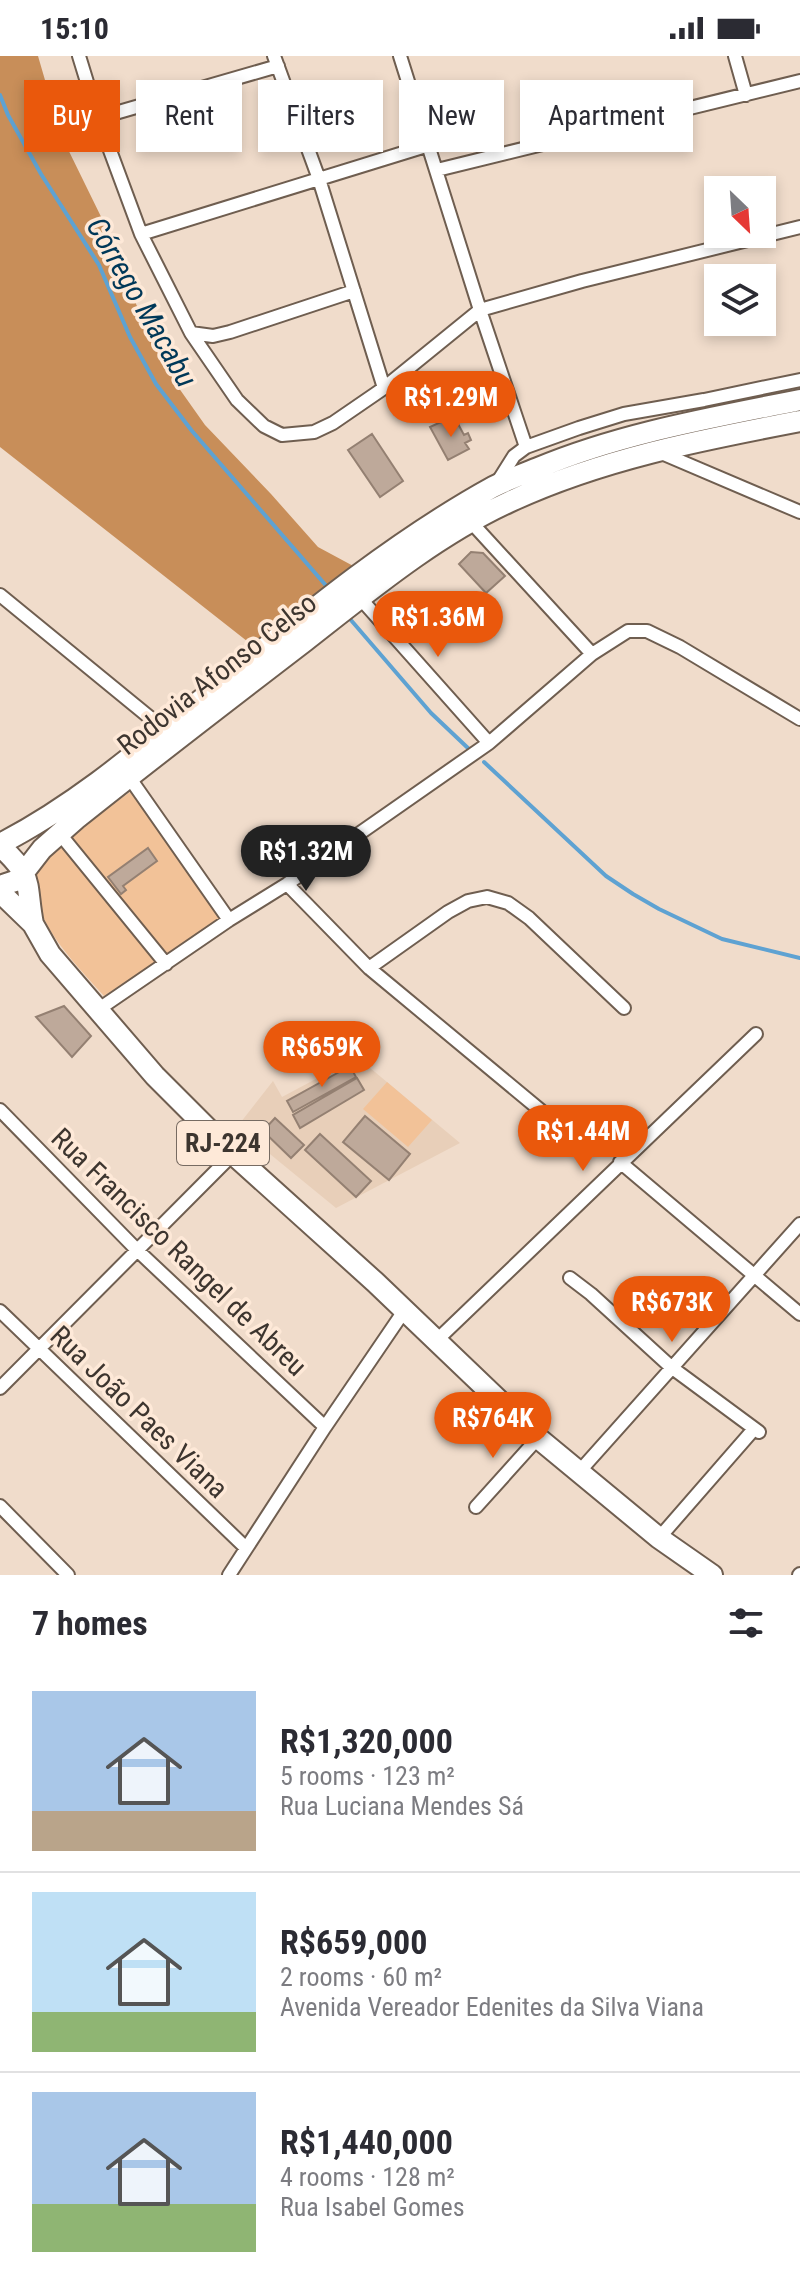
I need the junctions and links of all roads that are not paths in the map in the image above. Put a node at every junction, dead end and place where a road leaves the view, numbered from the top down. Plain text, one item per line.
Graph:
1 (79, 56) edge
2 (400, 56) edge
3 (735, 56) edge
4 (276, 61) edge
5 (86, 80) edge
6 (408, 80) edge
7 (800, 81) edge
8 (746, 95) junction
9 (120, 111) edge
10 (111, 152) edge
11 (406, 152) edge
12 (431, 152) edge
13 (437, 170) junction
14 (319, 179) junction
15 (800, 227) edge
16 (141, 234) junction
17 (354, 291) junction
18 (480, 310) junction
19 (191, 333) junction
20 (800, 380) edge
21 (384, 388) junction
22 (800, 400) edge
23 (687, 413) junction
24 (800, 421) edge
25 (526, 447) junction
26 (656, 451) junction
27 (496, 486) junction
28 (800, 512) edge
29 (471, 522) junction
30 (0, 595) edge
31 (360, 598) junction
32 (592, 654) junction
33 (800, 719) edge
34 (165, 730) junction
35 (489, 743) junction
36 (129, 777) junction
37 (60, 834) junction
38 (0, 845) edge
39 (24, 872) junction
40 (287, 884) junction
41 (0, 886) edge
42 (0, 892) edge
43 (229, 920) junction
44 (33, 924) junction
45 (166, 964) junction
46 (369, 968) junction
47 (624, 1008) dead end
48 (99, 1009) junction
49 (756, 1034) dead end
50 (0, 1110) edge
51 (563, 1129) dead end
52 (233, 1154) junction
53 (620, 1162) junction
54 (800, 1224) edge
55 (136, 1249) junction
56 (753, 1274) junction
57 (570, 1278) dead end
58 (0, 1311) edge
59 (404, 1311) junction
60 (800, 1314) edge
61 (436, 1341) junction
62 (38, 1348) junction
63 (671, 1367) junction
64 (0, 1388) edge
65 (325, 1427) junction
66 (538, 1438) junction
67 (578, 1473) junction
68 (0, 1506) edge
69 (476, 1507) dead end
70 (659, 1538) junction
71 (246, 1548) junction
72 (68, 1575) edge
73 (229, 1575) edge
74 (712, 1575) edge

1 - 5 street
2 - 6 street
3 - 8 street
4 - 9 street
4 - 14 street
7 - 8 street
8 - 13 street
10 - 16 street
11 - 14 street
12 - 13 street
13 - 18 street
14 - 16 street
14 - 17 street
15 - 18 street
16 - 19 street
17 - 19 street
17 - 21 street
18 - 21 street
18 - 25 street
19 - 21 street
20 - 23 street
22 - 23 main road, Rodovia Afonso Celso
23 - 25 street
23 - 27 main road, Rodovia Afonso Celso
24 - 26 main road, Rodovia Afonso Celso
25 - 27 street
26 - 28 street
26 - 29 main road, Rodovia Afonso Celso
27 - 34 main road, Rodovia Afonso Celso
29 - 31 main road, Rodovia Afonso Celso
29 - 32 street
30 - 34 street
31 - 35 street
31 - 36 main road, Rodovia Afonso Celso
32 - 33 street
32 - 35 street
34 - 38 main road, Rodovia Afonso Celso
35 - 40 street
36 - 37 main road, Rodovia Afonso Celso
36 - 43 street
37 - 39 main road, Rodovia Afonso Celso
37 - 45 street
38 - 39 main road
39 - 41 main road, Rodovia Afonso Celso
39 - 44 main road
40 - 43 street
40 - 46 street
42 - 44 main road
43 - 45 street
44 - 48 main road, RJ-224
45 - 48 street
46 - 47 street
46 - 51 street
48 - 52 main road, RJ-224
49 - 53 street
50 - 55 street, Rua Francisco Rangel de Abreu
52 - 55 street
52 - 59 main road, RJ-224
53 - 56 street
53 - 61 street
54 - 56 street
55 - 62 street
55 - 65 street, Rua Francisco Rangel de Abreu
56 - 60 street
56 - 63 street
57 - 63 street
58 - 62 street, Rua João Paes Viana
59 - 61 main road, RJ-224
59 - 65 street
61 - 66 main road, RJ-224
62 - 64 street
62 - 71 street, Rua João Paes Viana
63 - 67 street
63 - 70 street
65 - 71 street
66 - 67 main road, RJ-224
66 - 69 street
67 - 70 main road, RJ-224
68 - 72 street
70 - 74 main road, RJ-224
71 - 73 street

